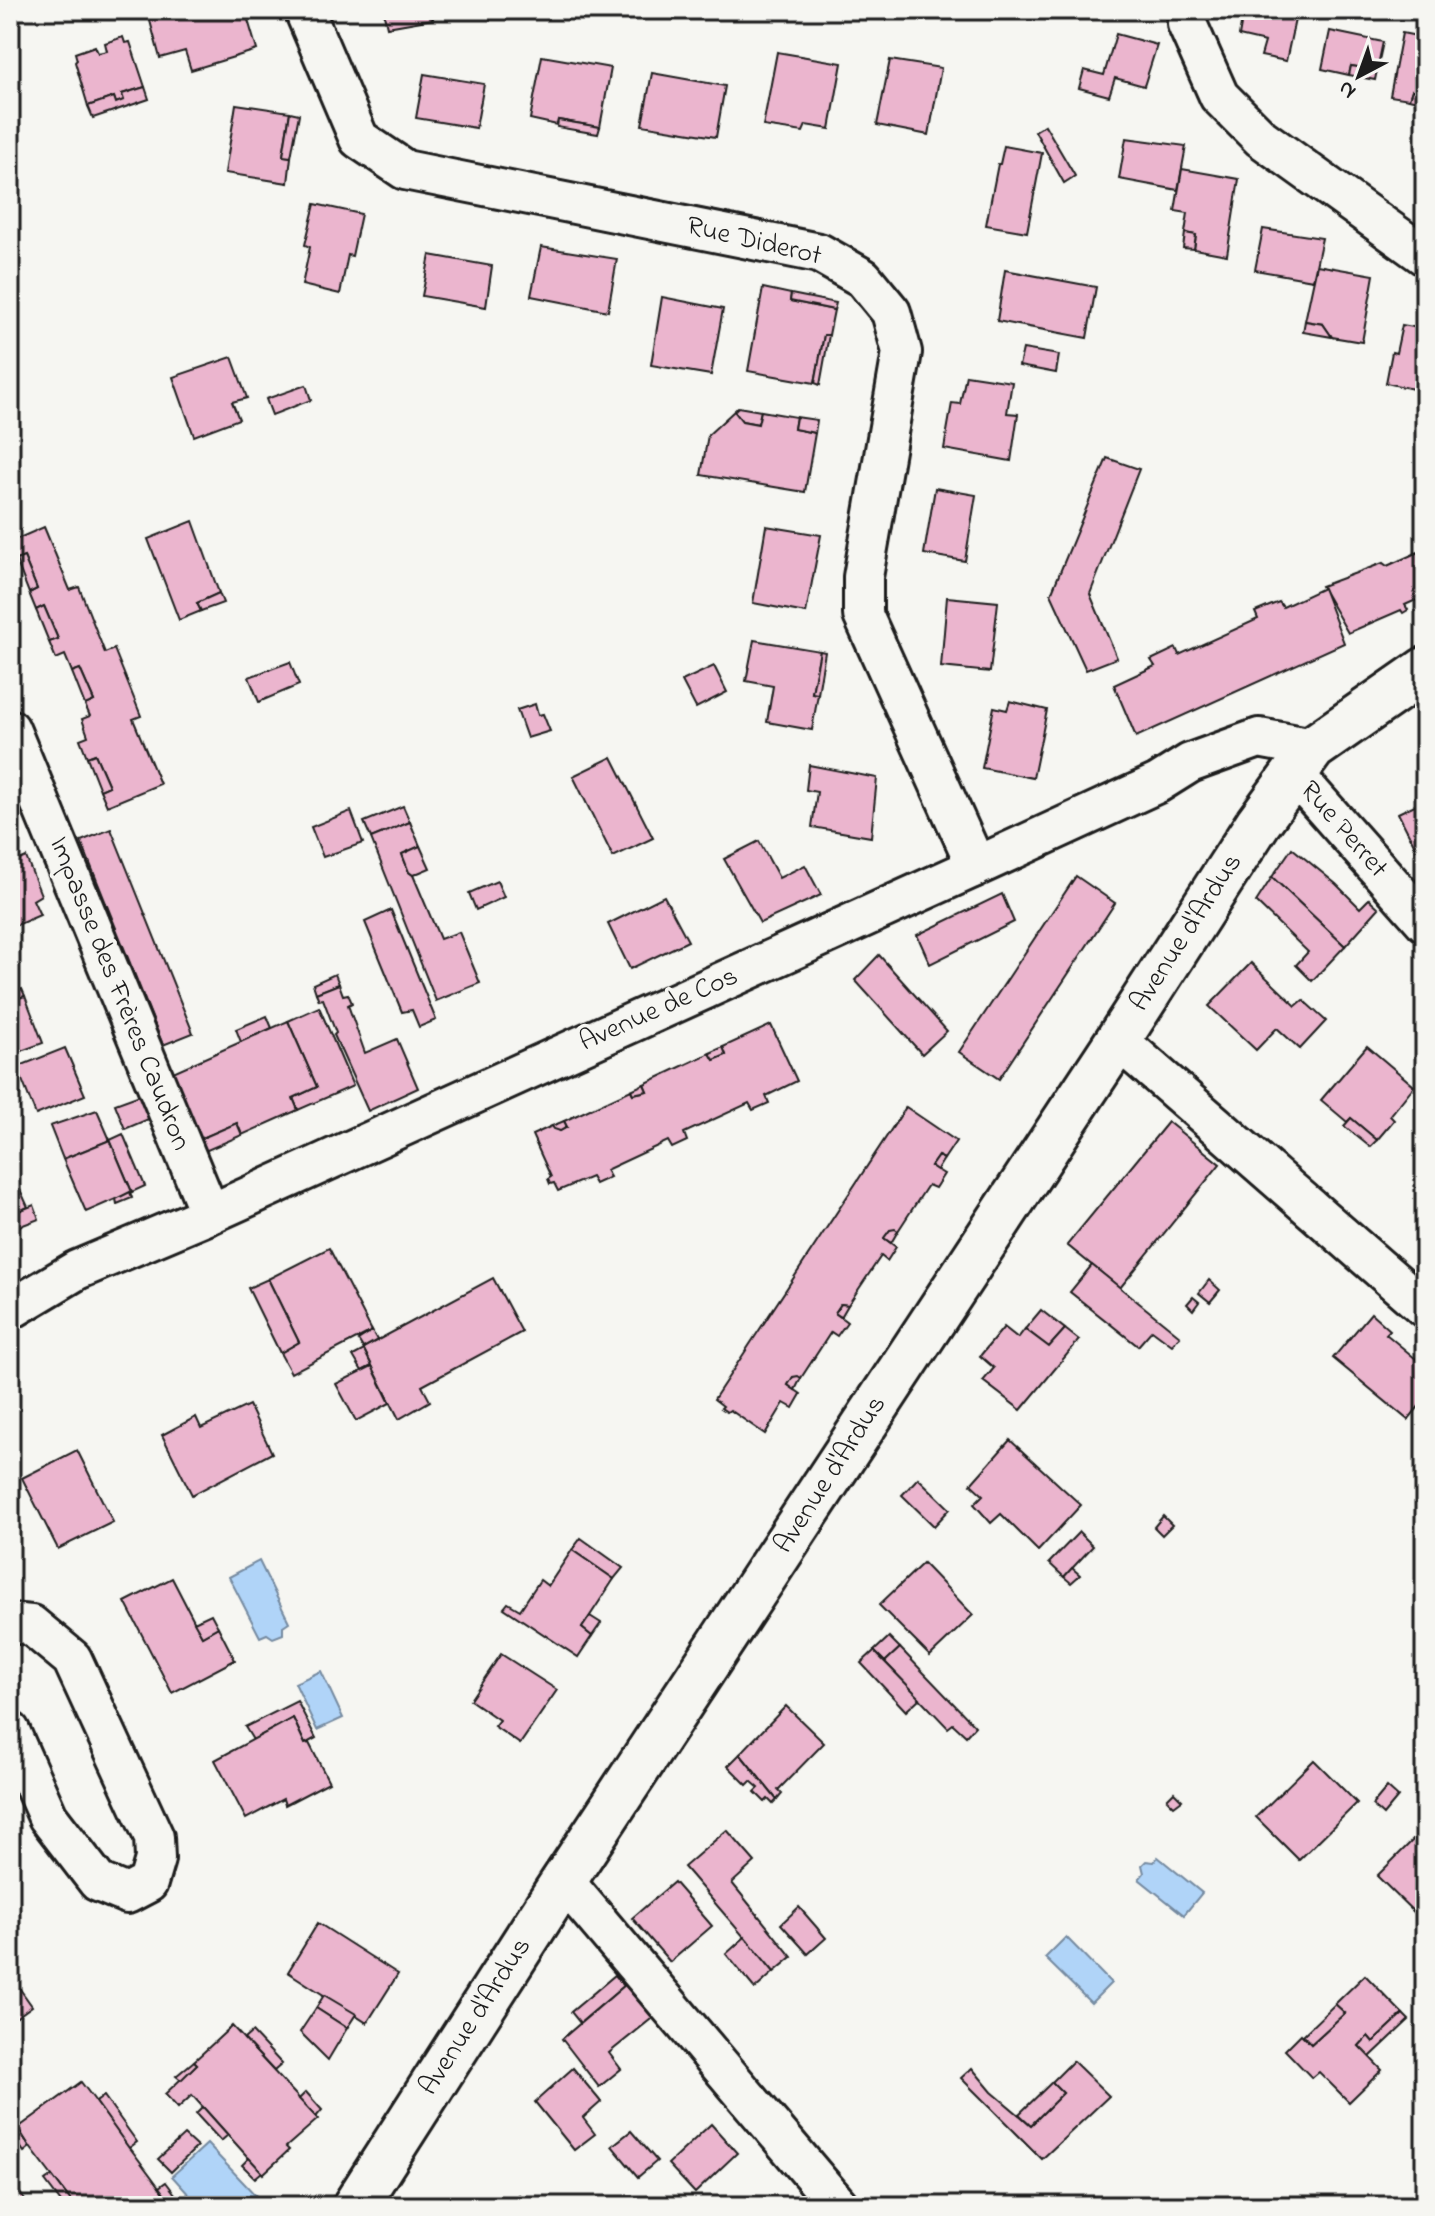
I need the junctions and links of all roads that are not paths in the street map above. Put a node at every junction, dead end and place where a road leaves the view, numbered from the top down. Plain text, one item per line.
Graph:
1 (304, 10) edge
2 (1188, 10) edge
3 (1425, 256) edge
4 (1425, 670) edge
5 (10, 729) edge
6 (1304, 761) junction
7 (973, 868) junction
8 (1425, 922) edge
9 (1118, 1040) junction
10 (210, 1214) junction
11 (1425, 1308) edge
12 (10, 1310) edge
13 (10, 1623) edge
14 (10, 1731) edge
15 (564, 1881) junction
16 (355, 2206) edge
17 (839, 2206) edge

1 - 7 street, Rue Diderot
2 - 3 street
4 - 6 main road, Avenue d'Ardus
5 - 10 street, Impasse des Frères Caudron
6 - 7 street, Avenue de Cos
6 - 8 street, Rue Perret
6 - 9 main road, Avenue d'Ardus
7 - 10 street, Avenue de Cos
9 - 11 street
9 - 15 main road, Avenue d'Ardus
10 - 12 street, Avenue de Cos
13 - 14 street
15 - 16 main road, Avenue d'Ardus
15 - 17 street

